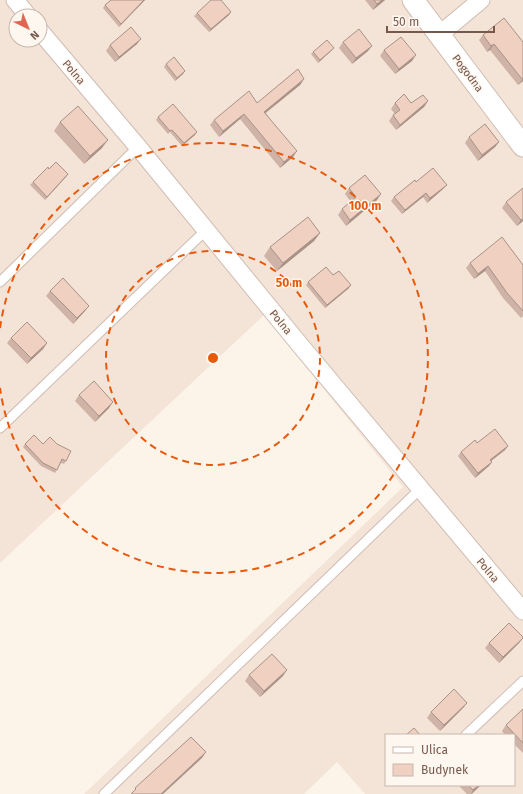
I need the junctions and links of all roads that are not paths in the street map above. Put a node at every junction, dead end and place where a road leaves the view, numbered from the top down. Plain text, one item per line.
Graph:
1 (15, 0) edge
2 (413, 0) edge
3 (481, 0) edge
4 (22, 8) edge
5 (439, 35) junction
6 (48, 40) edge
7 (523, 146) edge
8 (138, 147) junction
9 (206, 230) junction
10 (0, 282) edge
11 (0, 428) edge
12 (420, 489) junction
13 (523, 611) edge
14 (523, 681) edge
15 (467, 734) edge
16 (104, 794) edge

1 - 4 street
2 - 5 street, Pogodna
3 - 5 street
5 - 7 street, Pogodna
6 - 8 street, Polna
8 - 9 street, Polna
8 - 10 lane
9 - 11 lane
9 - 12 street, Polna
12 - 13 street, Polna
12 - 16 lane
14 - 15 lane

